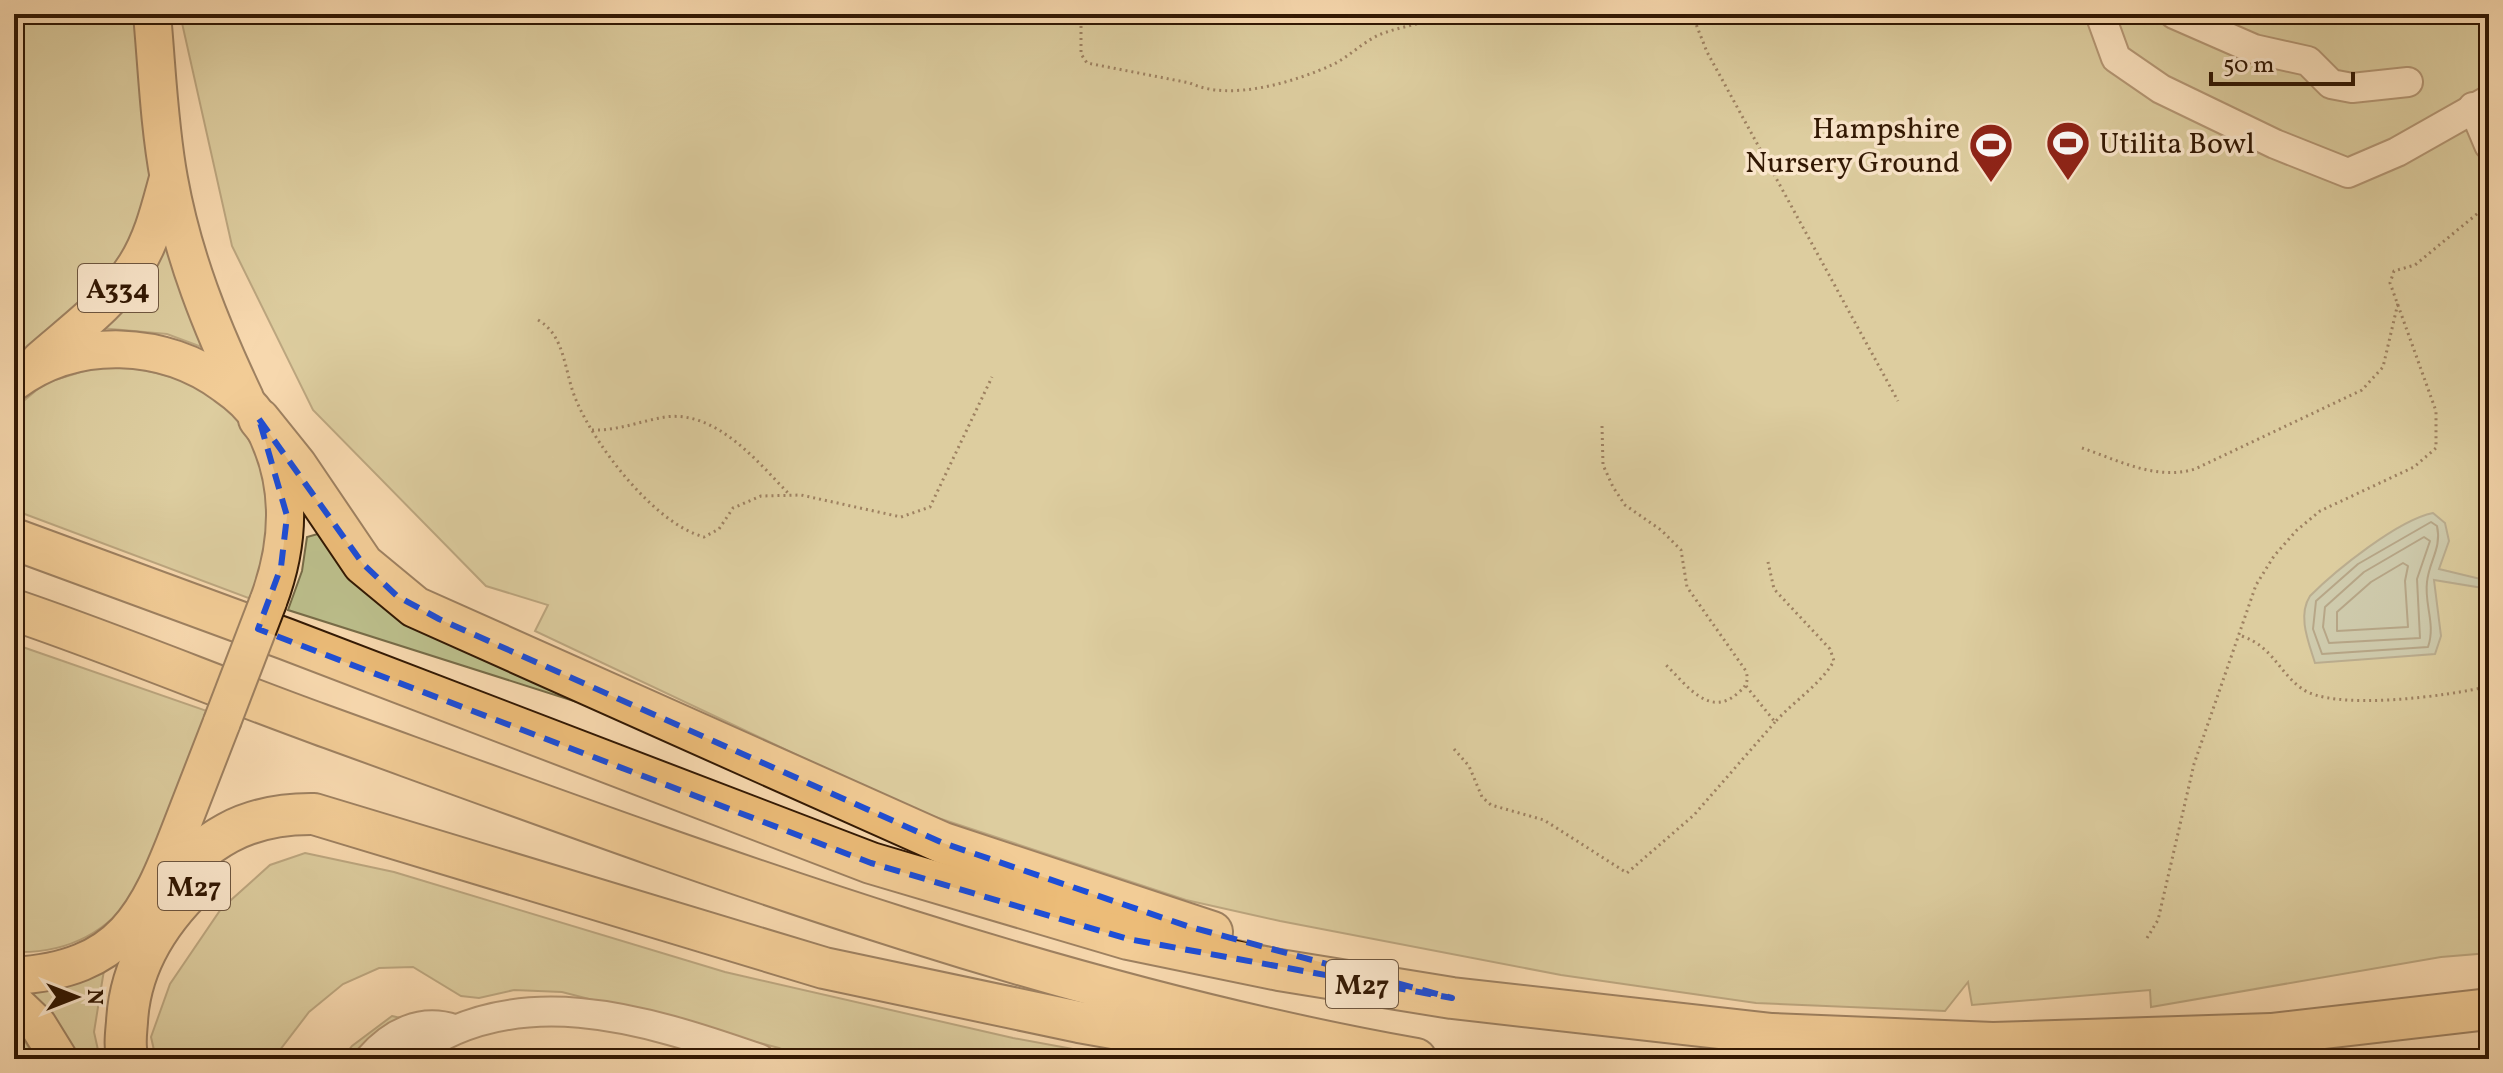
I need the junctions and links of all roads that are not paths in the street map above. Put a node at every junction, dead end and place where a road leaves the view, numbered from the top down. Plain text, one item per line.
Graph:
1 (152, 14) edge
2 (2100, 14) edge
3 (2174, 14) edge
4 (2408, 82) dead end
5 (2481, 104) edge
6 (2489, 145) edge
7 (168, 177) junction
8 (21, 377) edge
9 (254, 412) junction
10 (14, 539) edge
11 (14, 610) edge
12 (370, 831) junction
13 (158, 888) junction
14 (133, 928) junction
15 (14, 976) edge
16 (1452, 998) junction
17 (14, 1002) edge
18 (2489, 1009) edge
19 (455, 1029) junction
20 (59, 1059) edge
21 (111, 1059) edge
22 (128, 1059) edge
23 (369, 1059) edge
24 (406, 1059) edge
25 (760, 1059) edge
26 (1288, 1059) edge
27 (1416, 1059) edge

1 - 7 main road, A334
2 - 5 lane
3 - 4 lane
5 - 6 lane
7 - 8 main road, A334
7 - 9 main road, A334
8 - 9 main road
9 - 13 main road, bridge
9 - 16 highway, M27
10 - 16 highway, M27
11 - 27 highway, M27
12 - 13 highway, M27
12 - 22 highway, M27
12 - 26 highway, M27
13 - 14 main road
14 - 15 main road
14 - 21 main road
16 - 18 highway, M27
17 - 20 main road
19 - 23 lane
19 - 24 lane
19 - 25 lane

